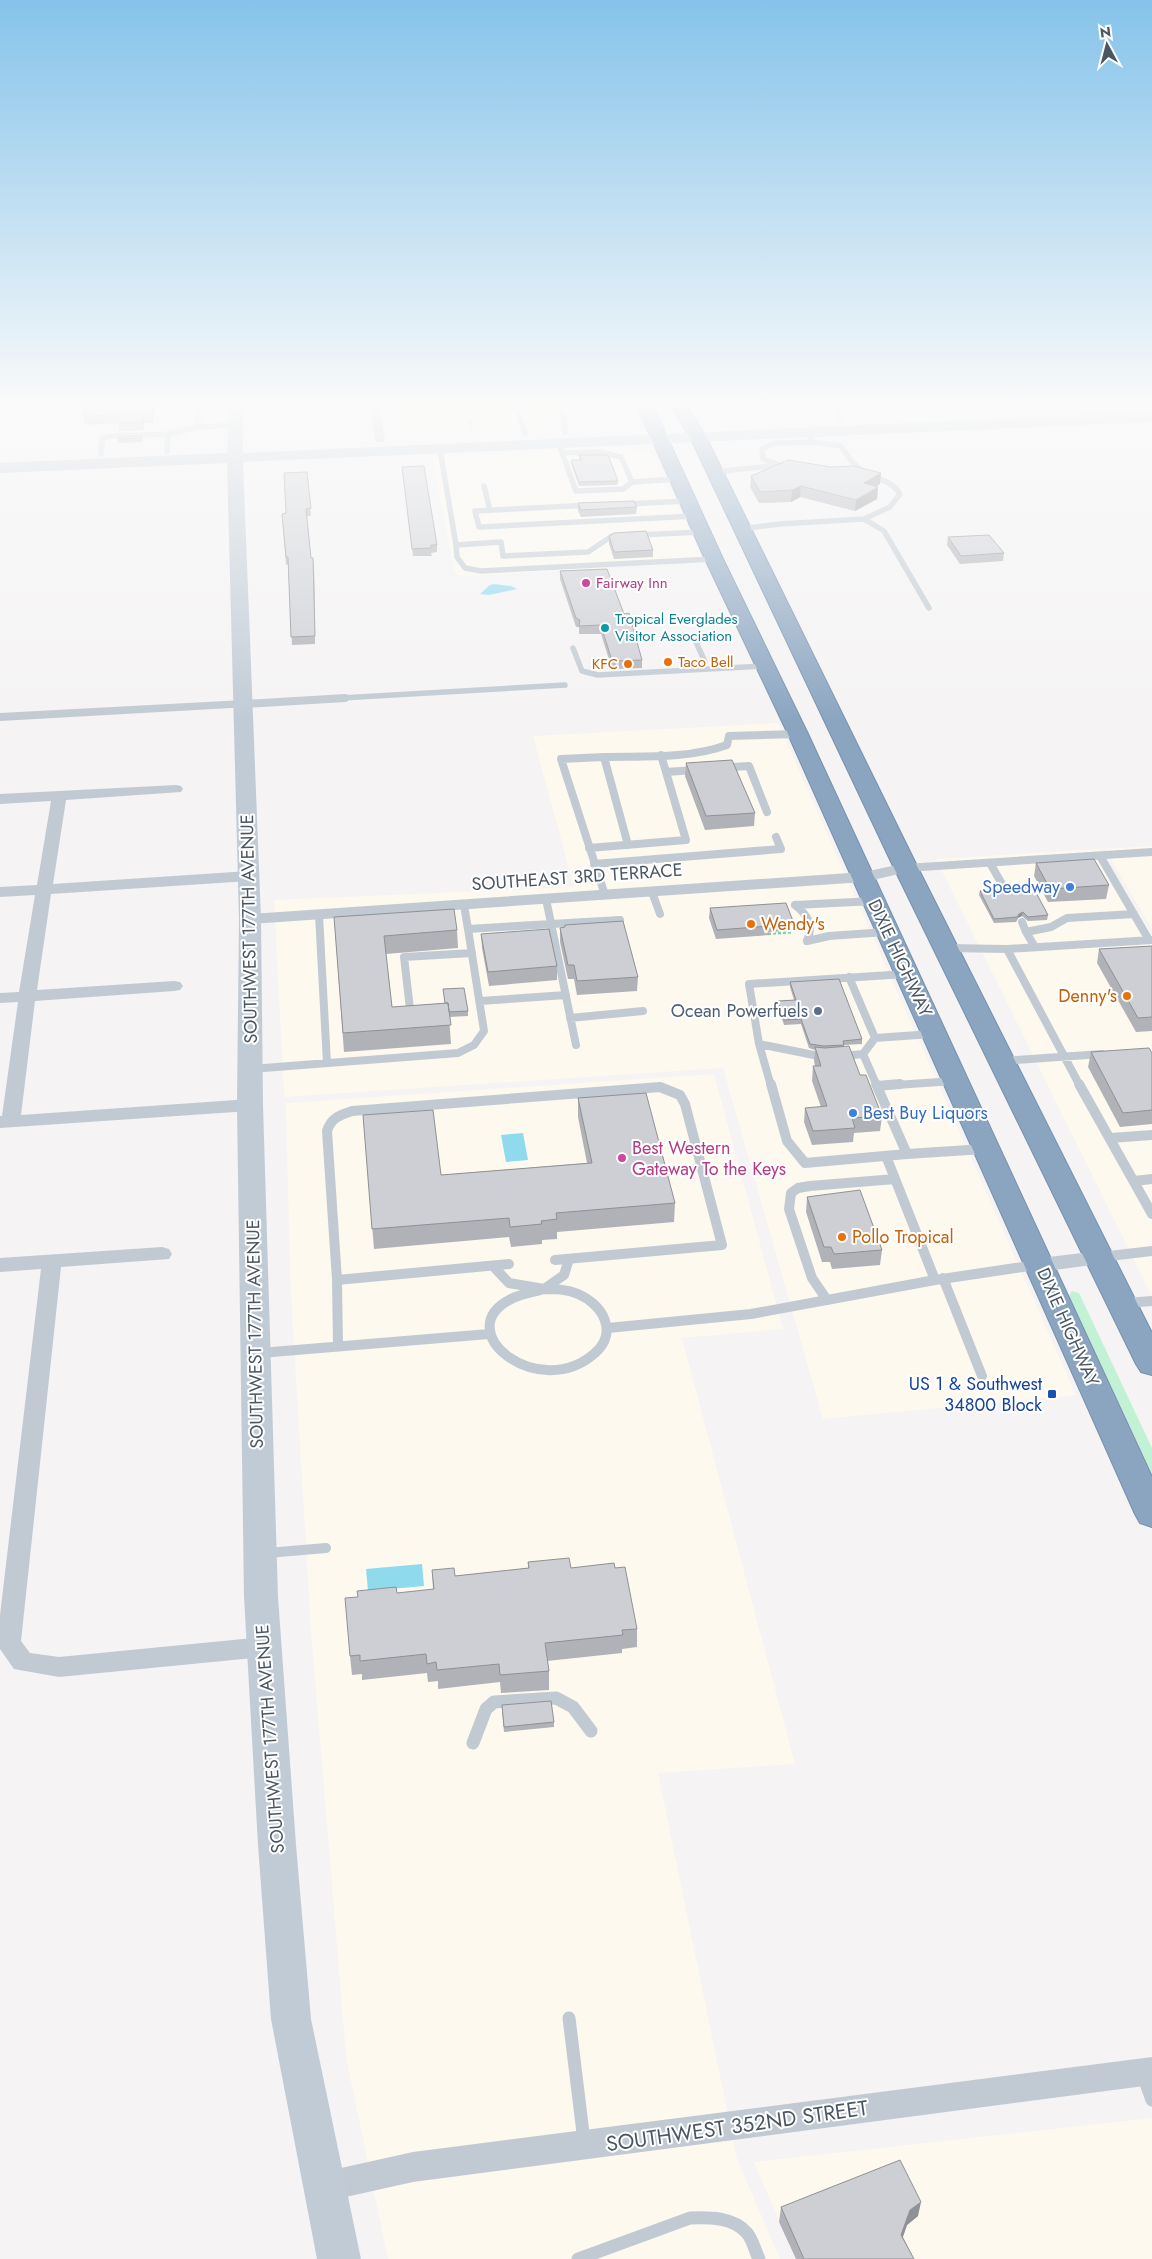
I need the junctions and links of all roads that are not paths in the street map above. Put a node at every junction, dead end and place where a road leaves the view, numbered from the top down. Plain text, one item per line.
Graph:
1 (237, 509) edge
2 (450, 509) edge
3 (502, 509) edge
4 (651, 509) edge
5 (692, 509) edge
6 (732, 509) edge
7 (885, 509) edge
8 (490, 510) joint
9 (695, 516) junction
10 (864, 519) junction
11 (741, 529) junction
12 (456, 545) junction
13 (714, 559) junction
14 (929, 608) dead end
15 (696, 642) dead end
16 (573, 648) dead end
17 (767, 666) junction
18 (697, 670) junction
19 (565, 685) dead end
20 (244, 704) junction
21 (0, 717) edge
22 (798, 734) junction
23 (661, 755) junction
24 (604, 757) junction
25 (732, 767) edge
26 (695, 770) edge
27 (666, 772) junction
28 (176, 789) dead end
29 (59, 796) junction
30 (0, 799) edge
31 (767, 812) dead end
32 (776, 837) dead end
33 (628, 845) junction
34 (589, 848) junction
35 (1152, 852) edge
36 (1100, 856) junction
37 (990, 862) junction
38 (594, 864) junction
39 (906, 868) junction
40 (249, 876) junction
41 (44, 889) junction
42 (869, 889) junction
43 (0, 892) edge
44 (652, 892) junction
45 (1007, 894) edge
46 (605, 896) junction
47 (546, 899) junction
48 (464, 905) junction
49 (660, 914) dead end
50 (1134, 914) junction
51 (319, 915) junction
52 (250, 919) junction
53 (620, 920) edge
54 (1022, 922) dead end
55 (551, 924) junction
56 (468, 929) junction
57 (888, 932) junction
58 (1026, 932) junction
59 (1151, 940) edge
60 (1035, 947) junction
61 (946, 948) junction
62 (1007, 949) junction
63 (472, 953) junction
64 (907, 974) junction
65 (849, 977) junction
66 (174, 986) dead end
67 (566, 995) junction
68 (27, 996) junction
69 (0, 998) edge
70 (480, 1001) junction
71 (410, 1009) edge
72 (643, 1011) dead end
73 (570, 1018) junction
74 (935, 1034) junction
75 (875, 1038) junction
76 (759, 1044) junction
77 (576, 1045) dead end
78 (1113, 1053) edge
79 (863, 1054) junction
80 (1064, 1057) junction
81 (1001, 1062) junction
82 (328, 1063) junction
83 (250, 1069) junction
84 (956, 1081) junction
85 (877, 1086) junction
86 (250, 1105) junction
87 (5, 1122) edge
88 (1152, 1135) edge
89 (1110, 1138) junction
90 (988, 1149) junction
91 (907, 1154) junction
92 (886, 1156) junction
93 (895, 1179) junction
94 (1152, 1179) edge
95 (1134, 1181) junction
96 (1152, 1214) edge
97 (1152, 1251) edge
98 (162, 1254) dead end
99 (1099, 1258) junction
100 (569, 1259) junction
101 (556, 1260) dead end
102 (52, 1261) junction
103 (509, 1264) dead end
104 (1040, 1264) junction
105 (0, 1265) edge
106 (493, 1266) junction
107 (939, 1279) junction
108 (337, 1280) junction
109 (544, 1288) junction
110 (827, 1300) junction
111 (1152, 1301) edge
112 (1122, 1303) junction
113 (608, 1328) junction
114 (490, 1334) junction
115 (338, 1346) junction
116 (256, 1353) junction
117 (1152, 1364) edge
118 (982, 1376) dead end
119 (1152, 1514) edge
120 (326, 1548) dead end
121 (259, 1554) junction
122 (264, 1647) junction
123 (591, 1731) dead end
124 (473, 1743) dead end
125 (569, 2018) dead end
126 (1147, 2071) edge
127 (1152, 2100) edge
128 (584, 2146) junction
129 (323, 2187) junction
130 (339, 2259) edge
131 (578, 2259) edge
132 (759, 2259) edge

1 - 20 main road, SOUTHWEST 177TH AVENUE
2 - 12 lane
3 - 8 lane
4 - 9 lane
5 - 9 highway, DIXIE HIGHWAY
6 - 11 highway
7 - 10 lane
8 - 9 lane
9 - 12 lane
9 - 13 highway, DIXIE HIGHWAY
10 - 11 lane
10 - 14 lane
11 - 39 highway
12 - 13 lane
13 - 17 highway, DIXIE HIGHWAY
15 - 18 lane
16 - 18 lane
17 - 18 lane
17 - 22 highway, DIXIE HIGHWAY
19 - 20 lane
20 - 21 street
20 - 40 main road, SOUTHWEST 177TH AVENUE
22 - 23 lane
22 - 42 highway, DIXIE HIGHWAY
23 - 24 lane
23 - 27 lane
24 - 33 lane
24 - 34 lane
25 - 31 lane
26 - 27 lane
27 - 33 lane
28 - 29 street
29 - 30 street
29 - 41 street
32 - 38 lane
33 - 34 lane
34 - 38 lane
35 - 36 lane
36 - 37 lane
36 - 50 lane
37 - 39 lane
37 - 45 lane
38 - 46 lane
39 - 42 street, SOUTHEAST 3RD TERRACE
39 - 61 highway
40 - 41 street
40 - 52 main road, SOUTHWEST 177TH AVENUE
41 - 43 street
41 - 68 street
42 - 44 street, SOUTHEAST 3RD TERRACE
42 - 57 highway, DIXIE HIGHWAY
42 - 57 lane
44 - 46 street, SOUTHEAST 3RD TERRACE
44 - 49 lane
46 - 47 street, SOUTHEAST 3RD TERRACE
47 - 48 street, SOUTHEAST 3RD TERRACE
47 - 55 lane
48 - 51 street, SOUTHEAST 3RD TERRACE
48 - 56 lane
50 - 58 lane
50 - 59 lane
51 - 52 street, SOUTHEAST 3RD TERRACE
51 - 82 lane
52 - 83 main road, SOUTHWEST 177TH AVENUE
53 - 55 lane
54 - 58 lane
55 - 56 lane
55 - 67 lane
56 - 63 lane
57 - 64 highway, DIXIE HIGHWAY
58 - 60 lane
59 - 60 lane
60 - 62 lane
61 - 62 lane
61 - 81 highway
62 - 80 lane
63 - 70 lane
63 - 71 lane
64 - 65 lane
64 - 74 highway, DIXIE HIGHWAY
65 - 75 lane
65 - 76 lane
66 - 68 street
67 - 70 lane
67 - 73 lane
68 - 69 street
68 - 87 street
70 - 82 lane
72 - 73 lane
73 - 77 lane
74 - 75 lane
74 - 84 highway, DIXIE HIGHWAY
75 - 79 lane
76 - 79 lane
76 - 92 lane
78 - 80 lane
79 - 85 lane
80 - 81 lane
80 - 89 lane
81 - 99 highway
82 - 83 lane
83 - 86 main road, SOUTHWEST 177TH AVENUE
84 - 85 lane
84 - 90 highway, DIXIE HIGHWAY
85 - 91 lane
86 - 87 street
86 - 116 main road, SOUTHWEST 177TH AVENUE
88 - 89 lane
89 - 95 lane
90 - 91 lane
90 - 104 highway, DIXIE HIGHWAY
91 - 92 lane
92 - 93 lane
93 - 107 lane
93 - 110 lane
94 - 95 lane
95 - 96 lane
97 - 99 lane
98 - 102 street
99 - 104 street
99 - 112 highway
100 - 101 lane
100 - 108 lane
100 - 109 lane
102 - 105 street
102 - 122 street
103 - 106 lane
104 - 107 lane
104 - 119 highway, DIXIE HIGHWAY
106 - 108 lane
106 - 109 lane
107 - 110 lane
107 - 118 lane
108 - 115 lane
109 - 113 lane
109 - 114 lane
110 - 113 lane
111 - 112 lane
112 - 117 highway
113 - 114 lane
114 - 115 lane
115 - 116 lane
116 - 121 main road, SOUTHWEST 177TH AVENUE
120 - 121 lane
121 - 122 main road, SOUTHWEST 177TH AVENUE
122 - 129 main road, SOUTHWEST 177TH AVENUE
123 - 124 lane
125 - 128 lane
126 - 127 lane
126 - 128 street, SOUTHWEST 352ND STREET
128 - 129 street, SOUTHWEST 352ND STREET
129 - 130 main road, SOUTHWEST 177TH AVENUE
131 - 132 lane

